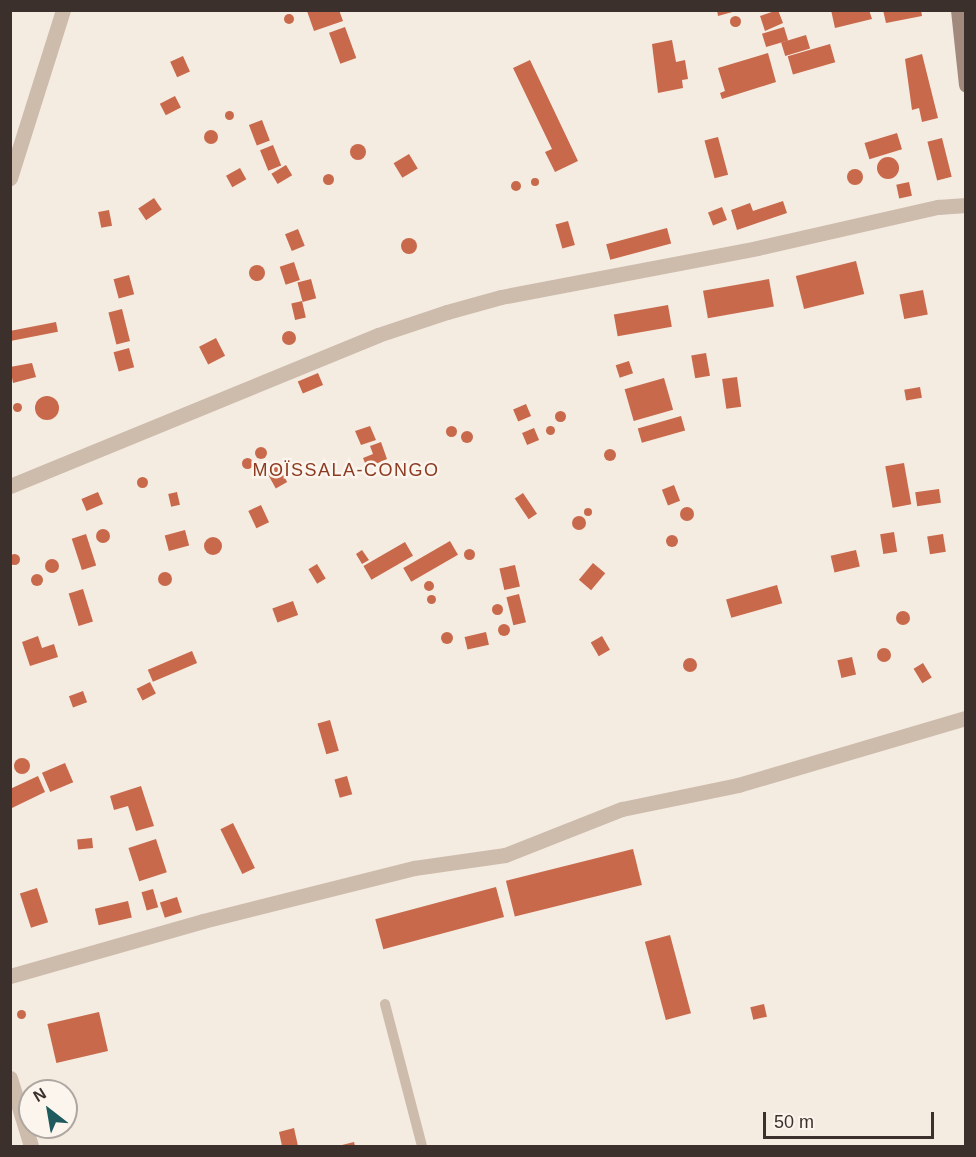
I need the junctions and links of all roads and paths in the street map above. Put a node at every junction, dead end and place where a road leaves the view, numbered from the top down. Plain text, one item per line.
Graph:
1 (63, 10) edge
2 (958, 10) edge
3 (966, 85) edge
4 (10, 178) edge
5 (966, 205) edge
6 (10, 486) edge
7 (966, 718) edge
8 (10, 976) edge
9 (385, 1004) dead end
10 (10, 1078) edge
11 (31, 1146) edge
12 (422, 1146) edge

1 - 4 street
2 - 3 street
5 - 6 street
7 - 8 street
9 - 12 lane
10 - 11 street

